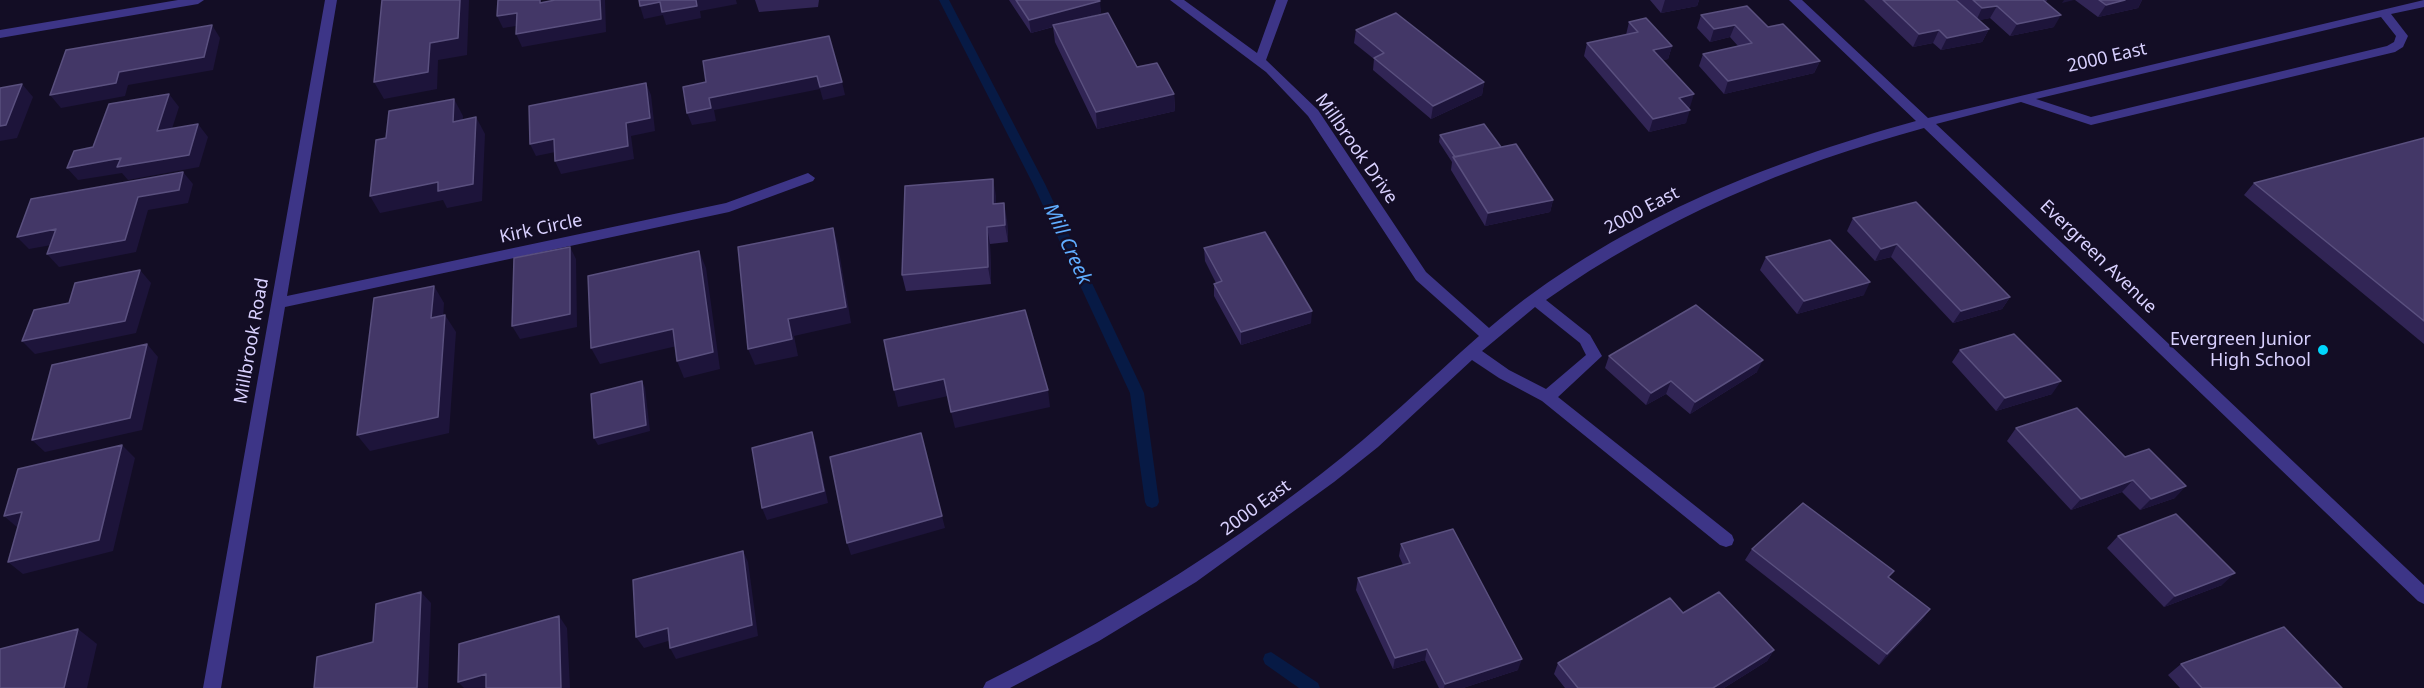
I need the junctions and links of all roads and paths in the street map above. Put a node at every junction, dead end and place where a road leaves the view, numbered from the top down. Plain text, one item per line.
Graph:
1 (198, 0) edge
2 (331, 0) edge
3 (1176, 0) edge
4 (1282, 0) edge
5 (1795, 0) edge
6 (2424, 3) edge
7 (2384, 12) junction
8 (0, 34) edge
9 (1260, 61) junction
10 (2021, 98) junction
11 (1926, 123) junction
12 (808, 178) dead end
13 (1536, 300) junction
14 (278, 303) junction
15 (1489, 336) junction
16 (1472, 352) junction
17 (1547, 397) junction
18 (1726, 540) dead end
19 (2424, 596) edge
20 (1015, 683) edge
21 (212, 688) edge
22 (992, 688) edge

1 - 8 street
2 - 14 street, Millbrook Road
3 - 9 street, Millbrook Drive
4 - 9 street
5 - 11 street, Evergreen Avenue
6 - 7 street, 2000 East
7 - 10 street, 2000 East
7 - 10 street
9 - 15 street, Millbrook Drive
10 - 11 street, 2000 East
11 - 13 street, 2000 East
11 - 19 street, Evergreen Avenue
12 - 14 street, Kirk Circle
13 - 15 street, 2000 East
13 - 17 street
14 - 21 street, Millbrook Road
15 - 16 street, 2000 East
16 - 17 street
16 - 20 street, 2000 East
17 - 18 street
20 - 22 street, 2000 East

